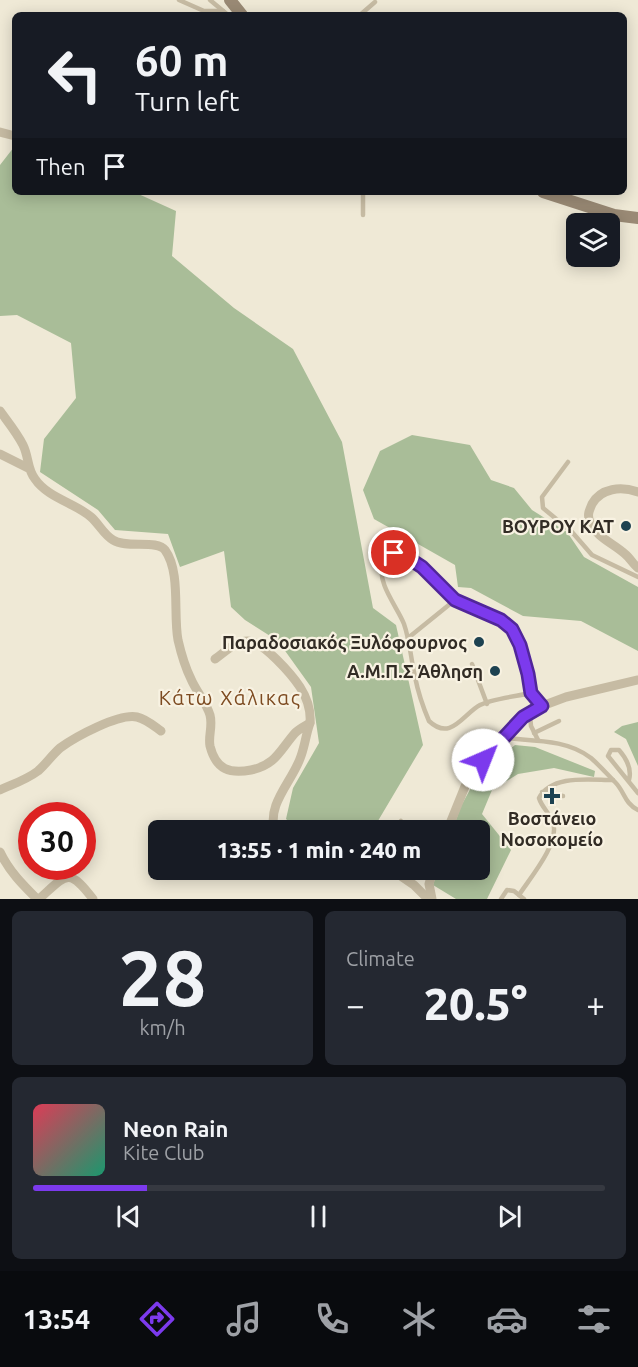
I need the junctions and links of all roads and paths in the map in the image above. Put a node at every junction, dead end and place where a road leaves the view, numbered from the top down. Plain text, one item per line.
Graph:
1 (179, 0) edge
2 (210, 0) edge
3 (230, 0) edge
4 (375, 2) dead end
5 (223, 11) joint
6 (240, 12) edge
7 (363, 12) edge
8 (363, 195) edge
9 (552, 195) edge
10 (363, 215) dead end
11 (638, 218) edge
12 (0, 411) edge
13 (0, 454) edge
14 (568, 462) dead end
15 (28, 468) junction
16 (638, 492) edge
17 (638, 568) edge
18 (638, 576) edge
19 (455, 600) junction
20 (408, 638) junction
21 (215, 659) dead end
22 (472, 664) dead end
23 (638, 680) edge
24 (531, 693) junction
25 (487, 704) junction
26 (542, 706) junction
27 (530, 713) junction
28 (559, 721) dead end
29 (310, 723) junction
30 (161, 731) dead end
31 (534, 733) junction
32 (505, 738) junction
33 (538, 740) junction
34 (613, 780) junction
35 (628, 780) junction
36 (618, 784) junction
37 (0, 790) edge
38 (542, 792) junction
39 (638, 793) edge
40 (563, 796) dead end
41 (638, 810) edge
42 (272, 820) edge
43 (451, 820) edge
44 (0, 852) edge
45 (407, 880) edge
46 (430, 880) edge
47 (521, 897) edge
48 (38, 899) edge
49 (93, 899) edge
50 (430, 899) edge
51 (501, 899) edge

1 - 5 lane
2 - 5 lane
3 - 6 main road
4 - 7 lane
8 - 10 lane
9 - 11 main road
12 - 15 street
13 - 15 street
14 - 18 lane
15 - 29 street
16 - 17 street
19 - 20 lane
19 - 20 lane
19 - 24 lane
20 - 25 lane
21 - 29 street
22 - 25 lane
23 - 26 street
24 - 25 lane
24 - 26 lane
26 - 27 street
27 - 31 lane
27 - 32 street
28 - 31 lane
29 - 42 street
30 - 37 street
31 - 33 lane
32 - 33 lane
32 - 43 street
33 - 34 lane
34 - 36 lane
34 - 38 lane
35 - 35 lane
35 - 36 lane
35 - 39 lane
36 - 41 lane
38 - 40 lane
38 - 47 lane
44 - 48 street
45 - 50 street
46 - 50 street
47 - 51 lane
48 - 49 street

